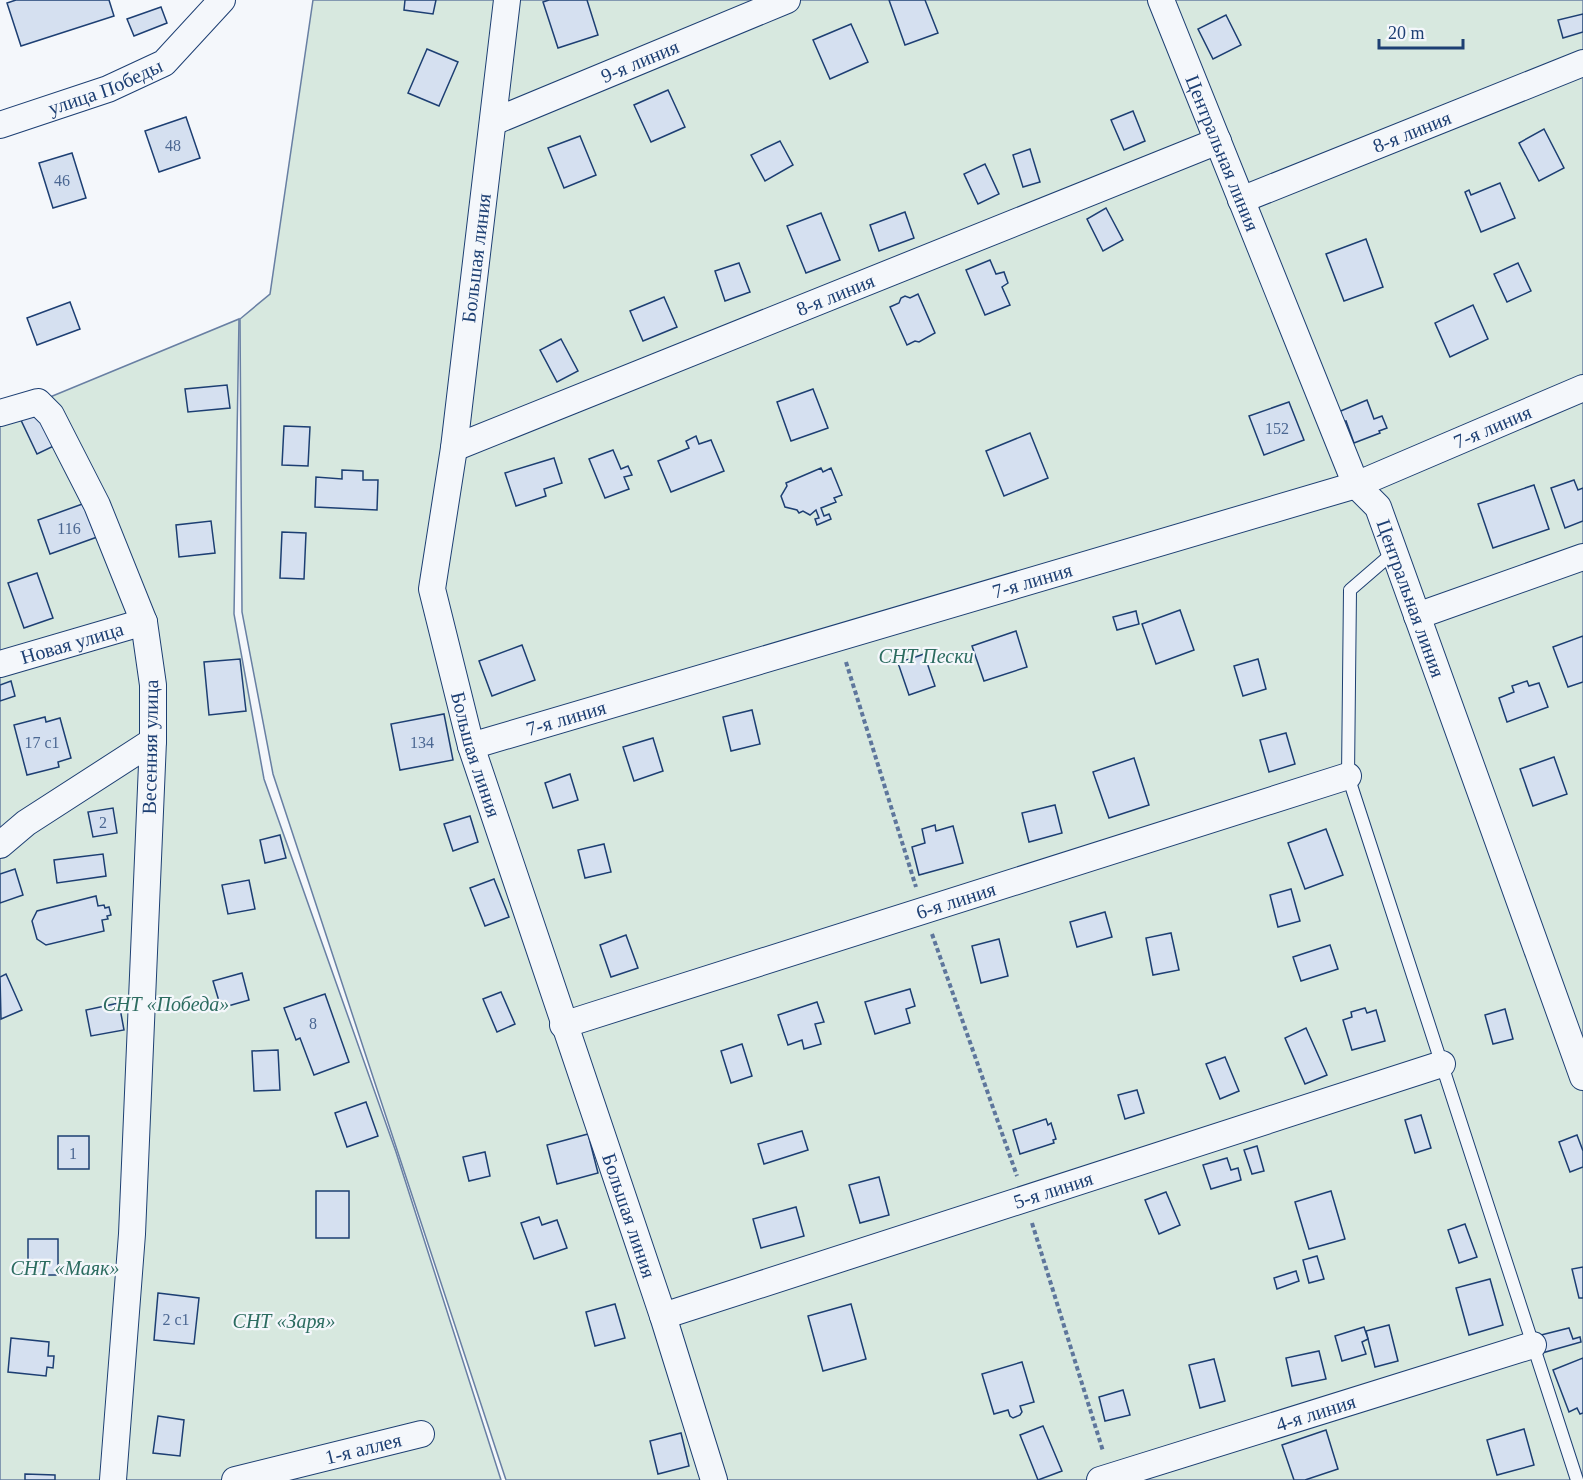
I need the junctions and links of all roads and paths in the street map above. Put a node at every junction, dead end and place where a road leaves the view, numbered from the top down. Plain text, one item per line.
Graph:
1 (222, 0) edge
2 (507, 0) edge
3 (787, 0) edge
4 (1161, 0) edge
5 (1583, 63) edge
6 (493, 122) junction
7 (0, 125) edge
8 (1218, 141) junction
9 (1241, 200) junction
10 (1583, 388) edge
11 (0, 413) edge
12 (454, 448) junction
13 (1356, 484) junction
14 (1394, 552) junction
15 (1583, 557) edge
16 (1417, 616) junction
17 (144, 622) junction
18 (839, 638) junction
19 (0, 664) edge
20 (153, 741) junction
21 (471, 746) junction
22 (1348, 776) junction
23 (0, 845) edge
24 (916, 887) dead end
25 (931, 931) dead end
26 (563, 1025) junction
27 (1442, 1064) junction
28 (1583, 1077) edge
29 (1017, 1178) dead end
30 (1029, 1212) dead end
31 (663, 1316) junction
32 (1533, 1346) junction
33 (421, 1434) dead end
34 (1102, 1468) edge
35 (113, 1480) edge
36 (235, 1480) edge
37 (714, 1480) edge
38 (1577, 1480) edge

1 - 7 street, улица Победы
2 - 6 street, Большая линия
3 - 6 street, 9-я линия
4 - 8 street, Центральная линия
5 - 9 street, 8-я линия
6 - 12 street, Большая линия
8 - 9 street, Центральная линия
8 - 12 street, 8-я линия
9 - 13 street, Центральная линия
10 - 13 street, 7-я линия
11 - 17 street, Весенняя улица
12 - 21 street, Большая линия
13 - 14 street, Центральная линия
13 - 18 street, 7-я линия
14 - 16 street, Центральная линия
14 - 22 lane
15 - 16 street
16 - 28 street, Центральная линия
17 - 19 street, Новая улица
17 - 20 street, Весенняя улица
18 - 21 street, 7-я линия
18 - 24 path
20 - 23 street
20 - 35 street, Весенняя улица
21 - 26 street, Большая линия
22 - 26 street, 6-я линия
22 - 27 lane
25 - 29 path
26 - 31 street, Большая линия
27 - 31 street, 5-я линия
27 - 32 lane
30 - 34 path
31 - 37 street, Большая линия
32 - 34 street, 4-я линия
32 - 38 lane
33 - 36 street, 1-я аллея

